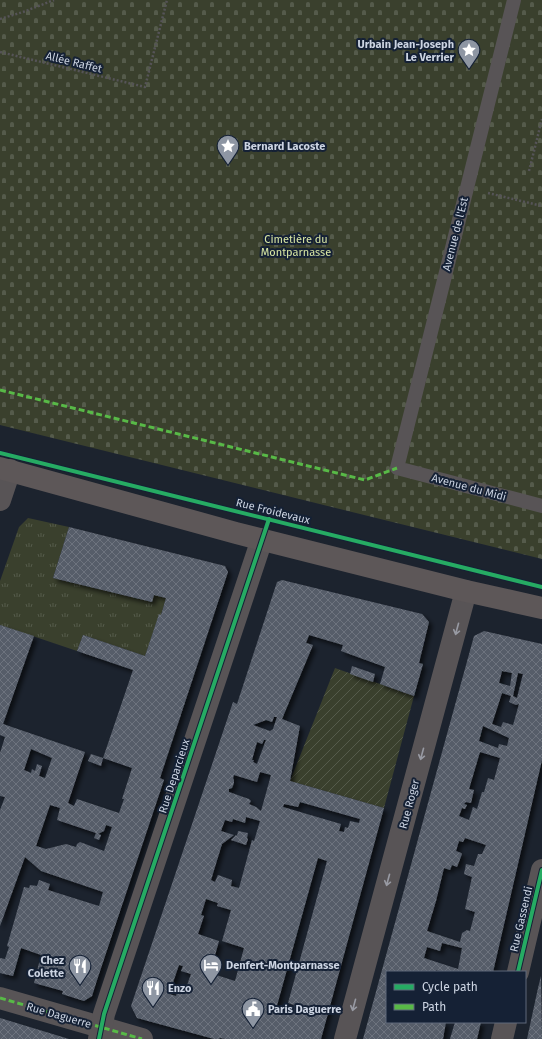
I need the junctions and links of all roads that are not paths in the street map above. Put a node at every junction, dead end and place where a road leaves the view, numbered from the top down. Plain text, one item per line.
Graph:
1 (514, 0) edge
2 (397, 468) joint
3 (5, 469) edge
4 (0, 500) edge
5 (542, 506) edge
6 (262, 539) junction
7 (466, 591) junction
8 (542, 608) edge
9 (542, 870) edge
10 (518, 971) edge
11 (0, 998) edge
12 (506, 1023) edge
13 (100, 1033) edge
14 (142, 1039) edge
15 (345, 1039) edge
16 (502, 1039) edge

1 - 2 lane, Avenue de l'Est
2 - 5 lane, Avenue du Midi
3 - 4 street
3 - 6 main road
6 - 7 main road
6 - 13 street, Rue Deparcieux
7 - 8 main road
7 -> 15 street, Rue Roger
9 - 10 street, Rue Gassendi
11 - 13 street, Rue Daguerre
12 - 16 street
13 - 14 street, Rue Daguerre

